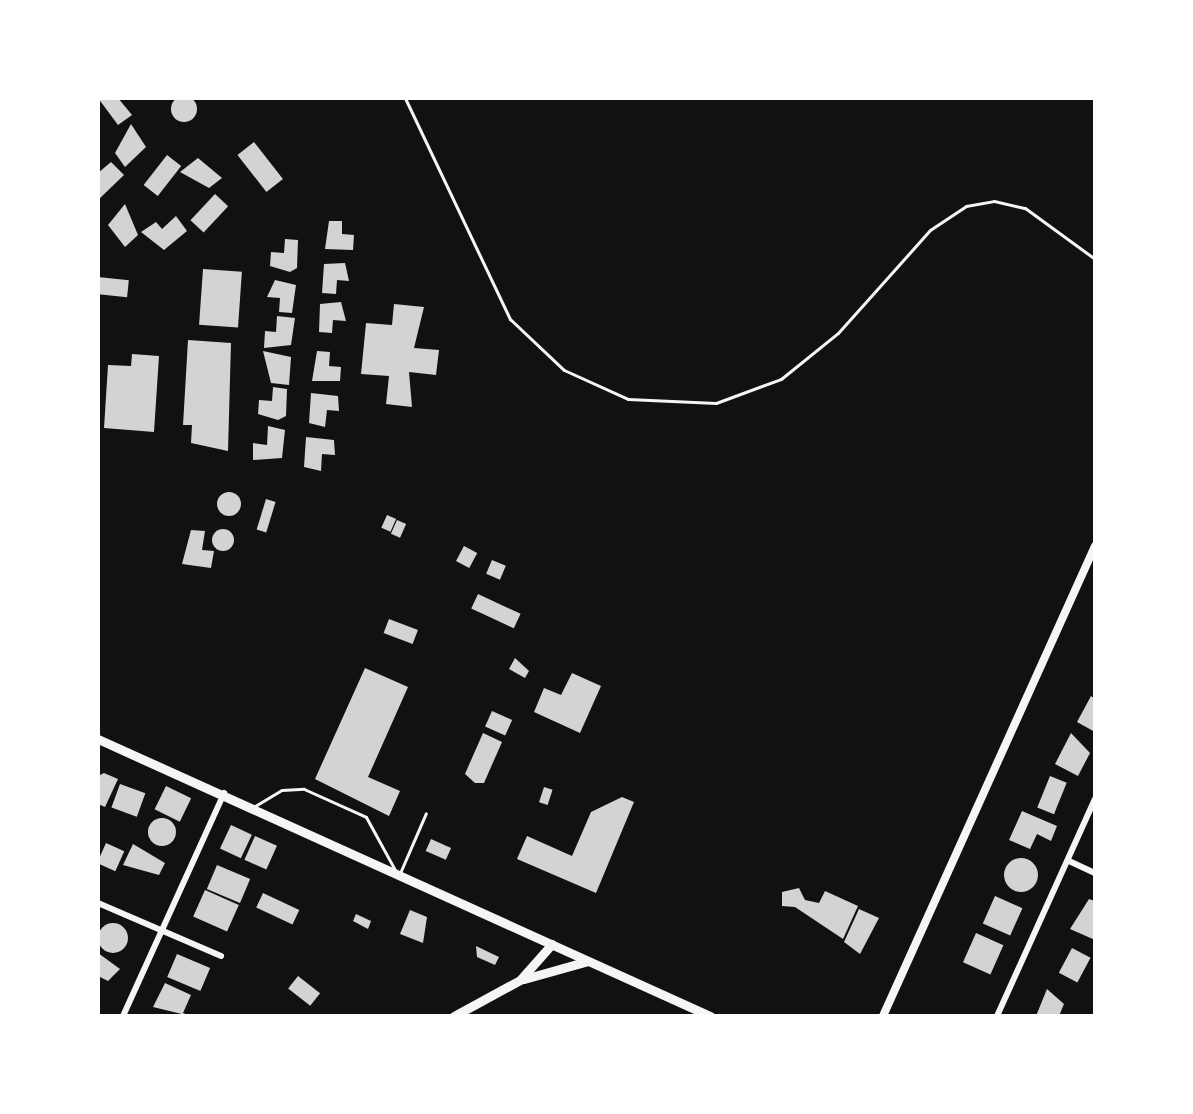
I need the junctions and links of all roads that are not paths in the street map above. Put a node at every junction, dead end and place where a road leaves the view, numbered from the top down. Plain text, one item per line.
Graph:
1 (405, 98) edge
2 (1095, 259) edge
3 (1095, 546) edge
4 (98, 739) edge
5 (224, 792) junction
6 (1095, 799) edge
7 (255, 806) junction
8 (426, 813) dead end
9 (1069, 861) junction
10 (398, 872) junction
11 (1095, 873) edge
12 (98, 903) edge
13 (162, 931) junction
14 (552, 944) junction
15 (221, 956) dead end
16 (588, 961) junction
17 (520, 980) junction
18 (123, 1016) edge
19 (454, 1016) edge
20 (710, 1016) edge
21 (883, 1016) edge
22 (997, 1016) edge

1 - 2 lane
3 - 21 street
4 - 5 main road
5 - 7 main road
5 - 13 street
6 - 9 street
7 - 10 main road
7 - 10 lane
8 - 10 lane
9 - 11 street
9 - 22 street
10 - 14 main road
12 - 13 street
13 - 15 street
13 - 18 street
14 - 16 main road
14 - 17 main road
16 - 17 main road
16 - 20 main road
17 - 19 main road

